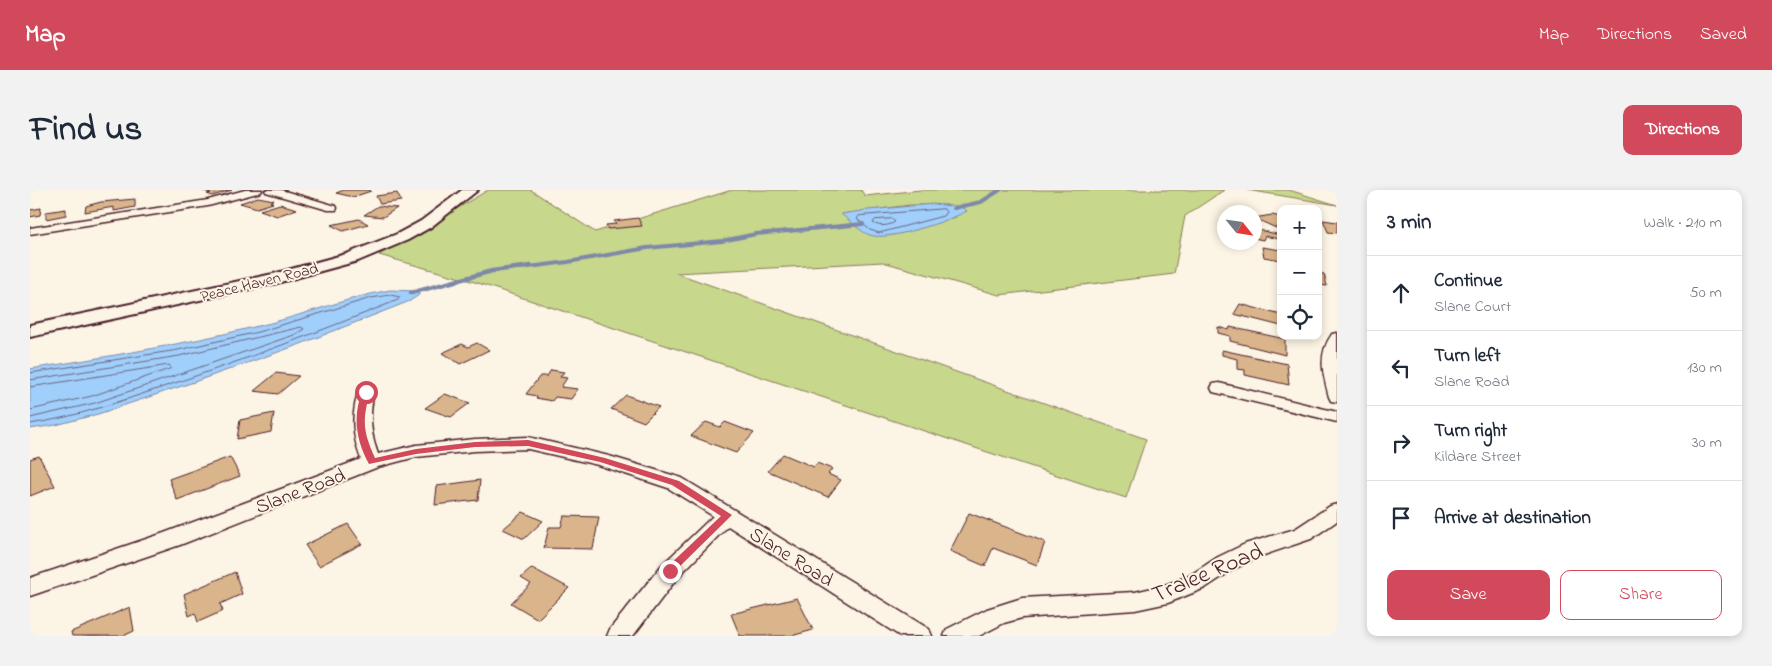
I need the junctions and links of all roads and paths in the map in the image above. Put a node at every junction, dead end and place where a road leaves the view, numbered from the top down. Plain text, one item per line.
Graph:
1 (257, 190) edge
2 (270, 190) edge
3 (471, 190) edge
4 (332, 208) dead end
5 (30, 231) edge
6 (30, 331) edge
7 (1337, 337) edge
8 (1219, 388) dead end
9 (366, 392) dead end
10 (1337, 396) edge
11 (1337, 417) edge
12 (372, 462) junction
13 (1337, 511) edge
14 (727, 515) junction
15 (30, 587) edge
16 (619, 636) edge
17 (920, 636) edge
18 (956, 636) edge

1 - 5 street
2 - 4 street
3 - 6 main road, Peace Haven Road
7 - 10 street
8 - 11 street
9 - 12 street
12 - 14 street, Slane Road
12 - 15 street, Slane Road
13 - 18 street, Tralee Road
14 - 16 street
14 - 17 street, Slane Road

